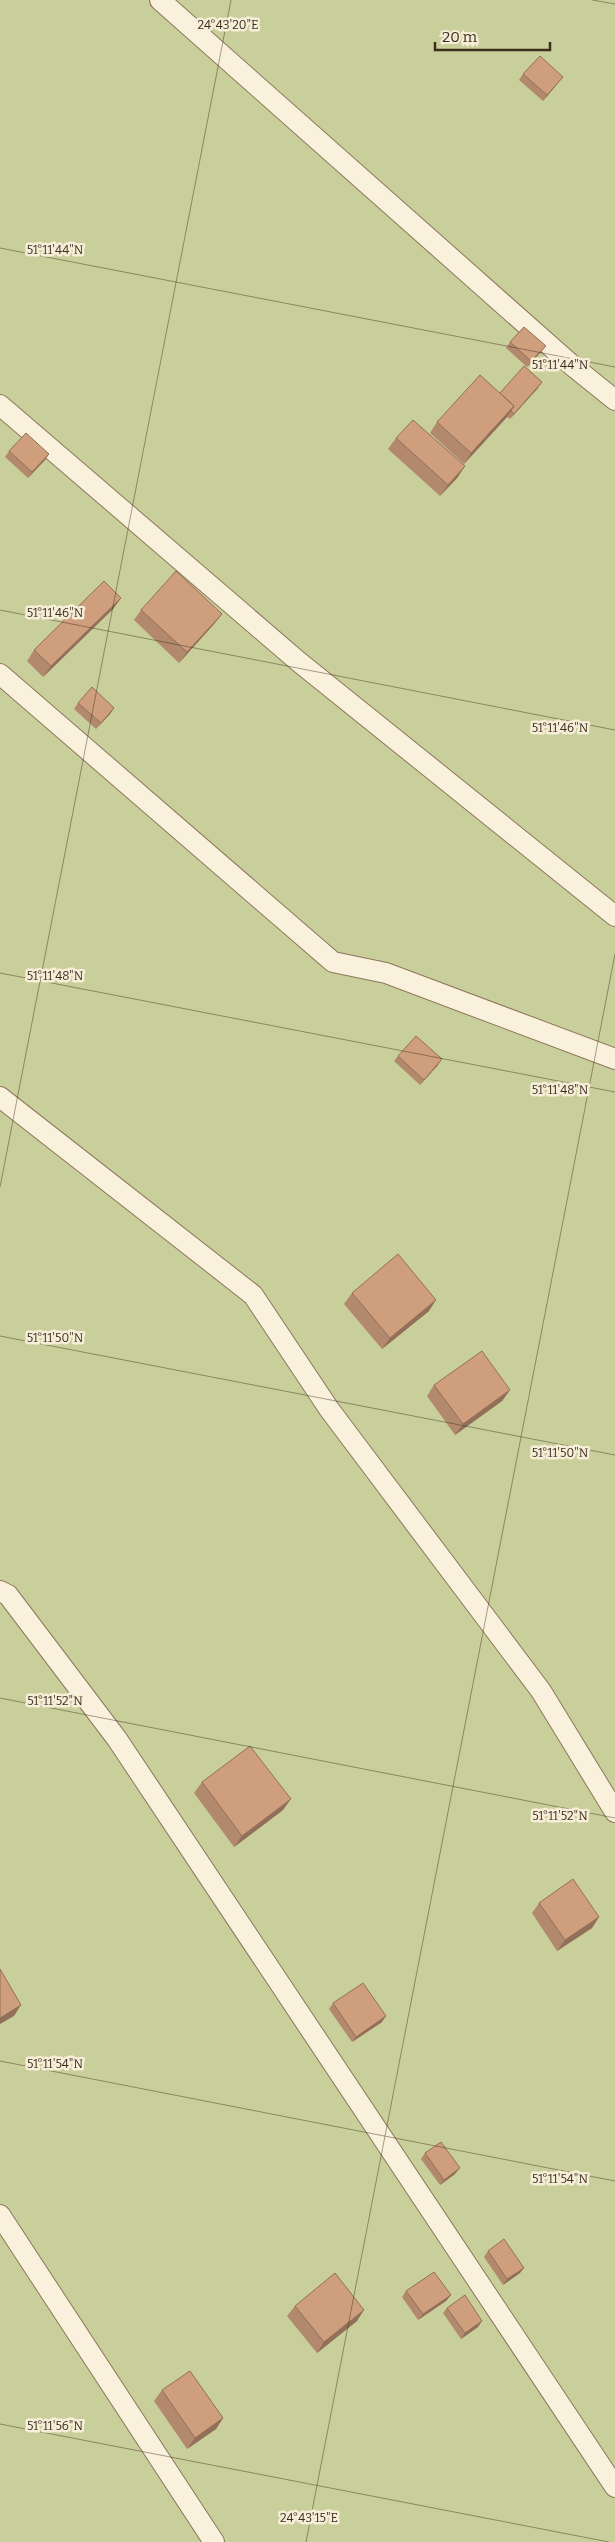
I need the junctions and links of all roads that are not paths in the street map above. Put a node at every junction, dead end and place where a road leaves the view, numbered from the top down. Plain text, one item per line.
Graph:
1 (160, 0) edge
2 (615, 400) edge
3 (0, 404) edge
4 (0, 674) edge
5 (615, 916) edge
6 (615, 1059) edge
7 (0, 1097) edge
8 (0, 1591) edge
9 (615, 1812) edge
10 (0, 2214) edge
11 (615, 2487) edge
12 (214, 2542) edge

1 - 2 lane
3 - 5 lane
4 - 6 lane
7 - 9 lane
8 - 11 lane
10 - 12 lane

